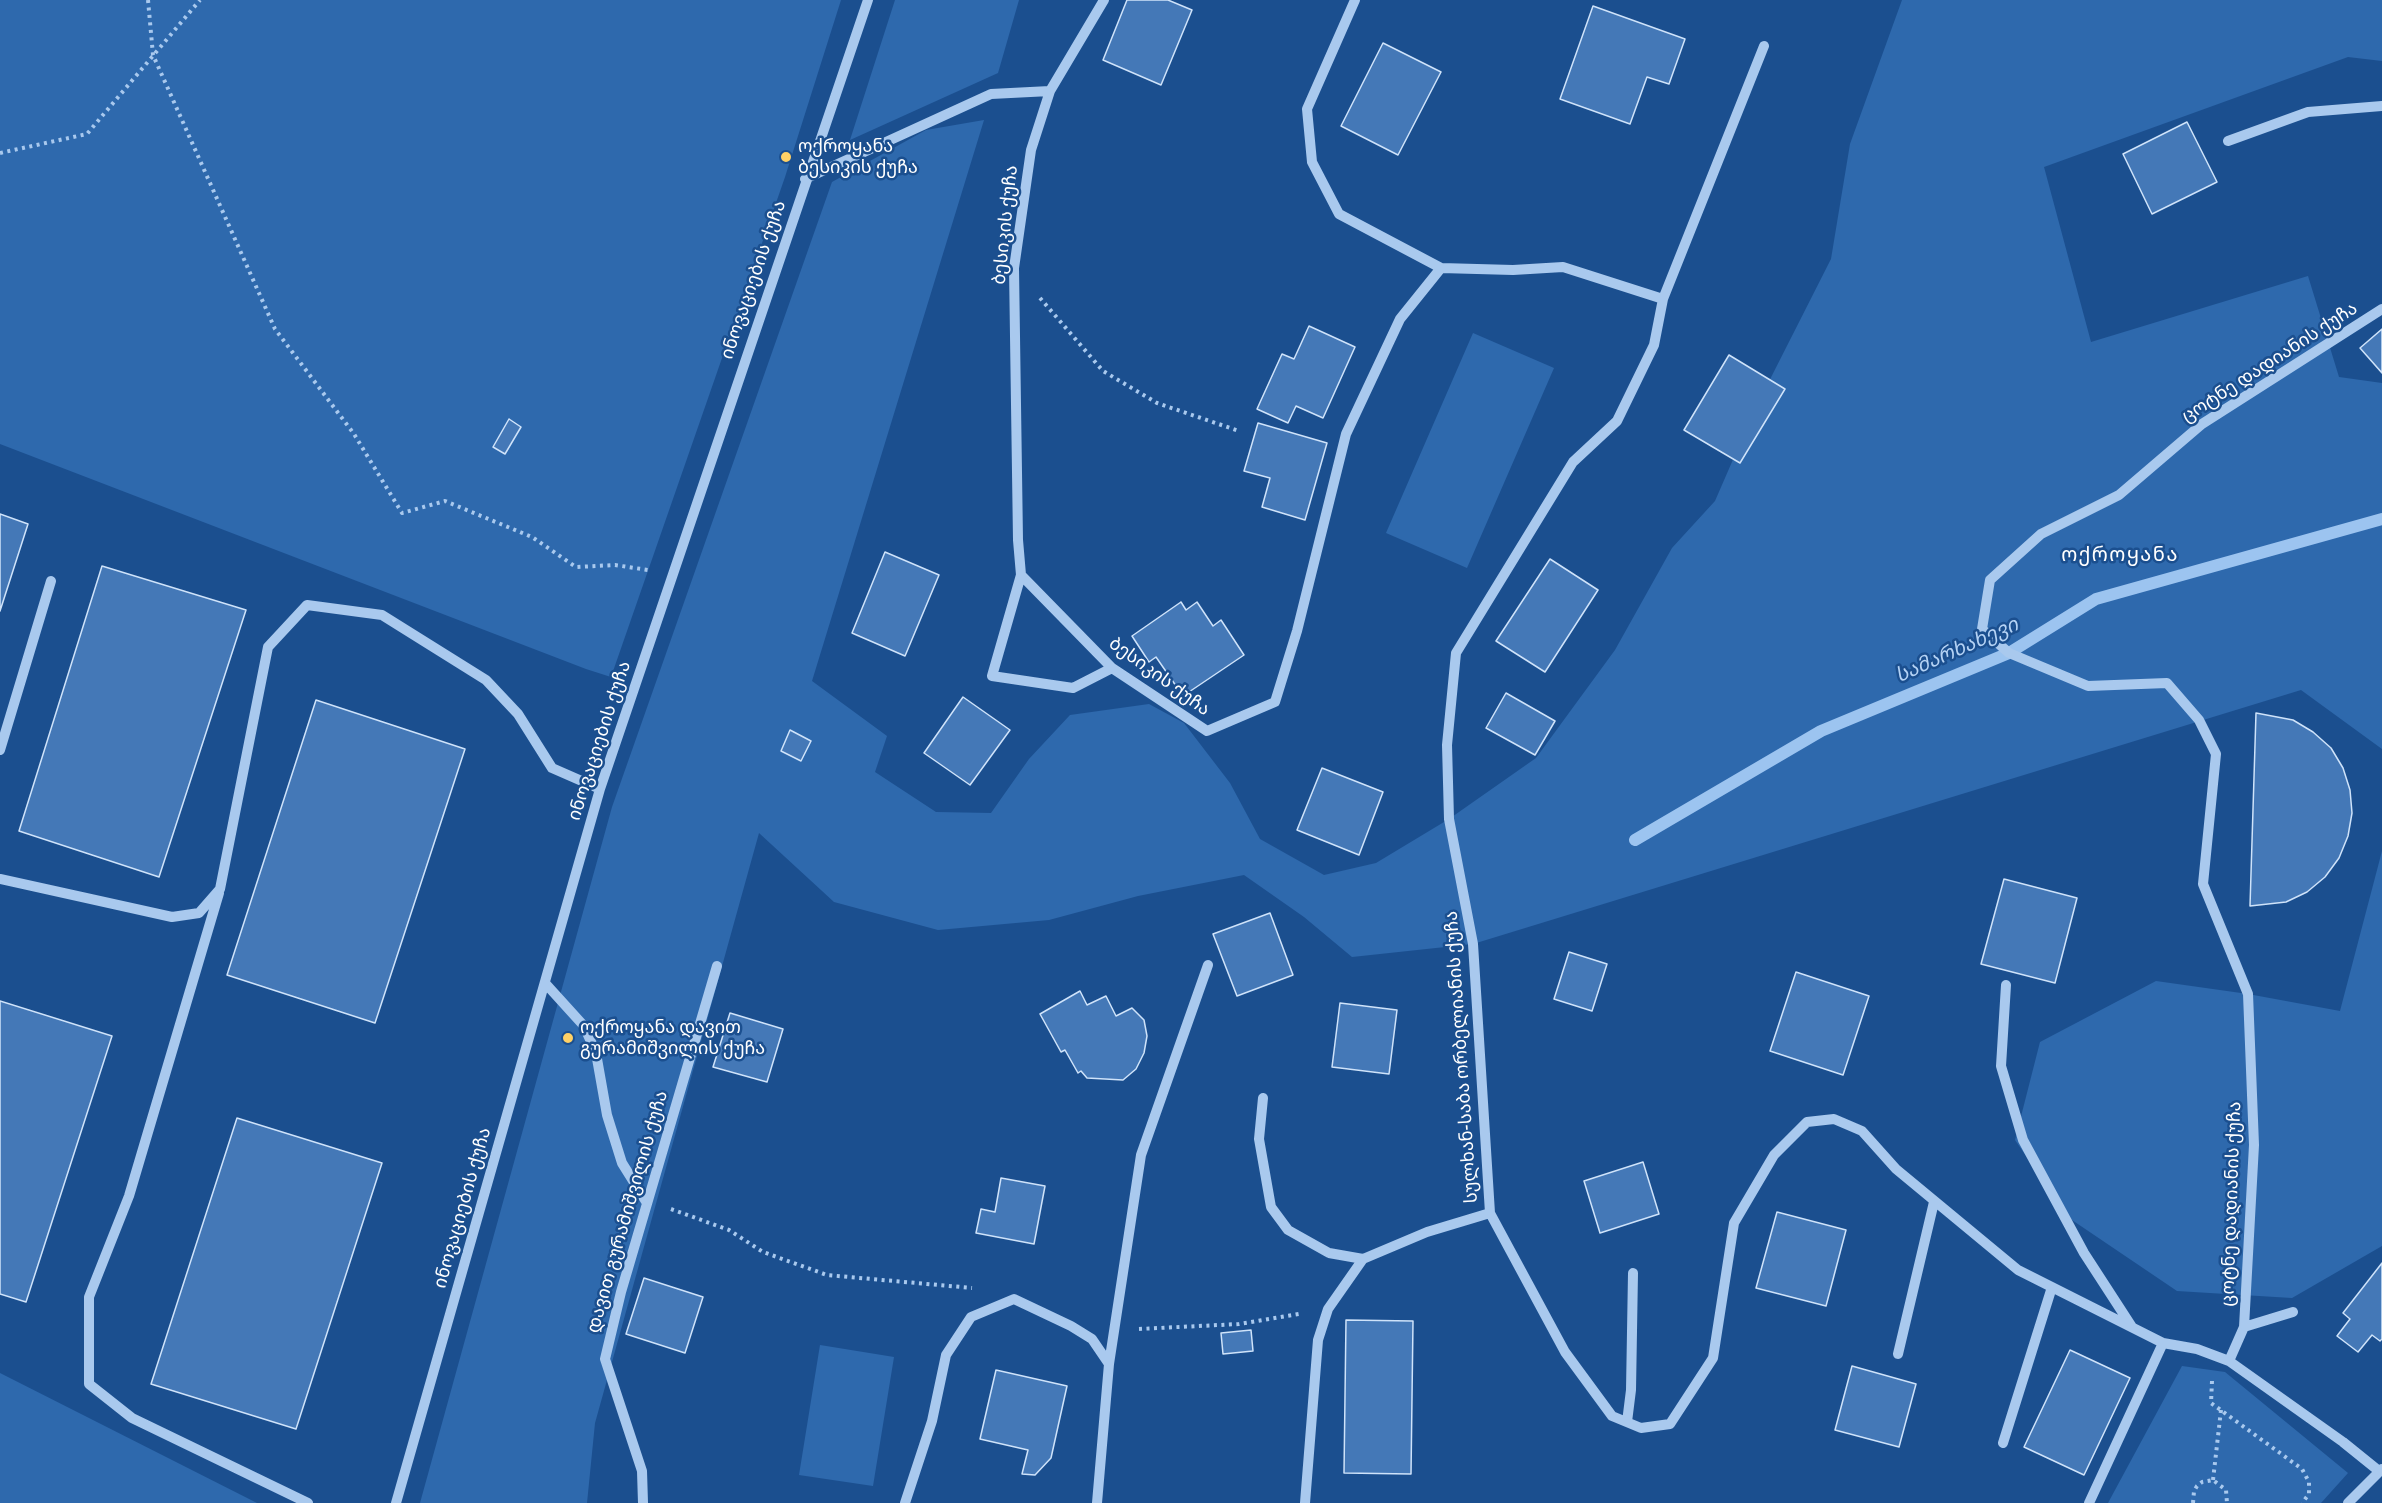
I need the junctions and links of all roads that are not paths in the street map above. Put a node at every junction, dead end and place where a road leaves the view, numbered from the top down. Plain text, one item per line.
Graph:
1 (868, 0) edge
2 (1104, 0) edge
3 (1355, 0) edge
4 (1764, 46) dead end
5 (1050, 91) junction
6 (2382, 106) edge
7 (2228, 141) dead end
8 (805, 179) junction
9 (1441, 268) junction
10 (1663, 299) junction
11 (2382, 309) edge
12 (1021, 575) junction
13 (51, 581) dead end
14 (1112, 668) junction
15 (0, 750) edge
16 (600, 789) junction
17 (0, 879) edge
18 (220, 890) junction
19 (717, 966) dead end
20 (1208, 966) dead end
21 (544, 984) junction
22 (2006, 985) dead end
23 (1263, 1098) dead end
24 (1934, 1202) junction
25 (647, 1203) junction
26 (1491, 1213) junction
27 (1363, 1259) junction
28 (1633, 1273) dead end
29 (2052, 1287) junction
30 (2293, 1312) dead end
31 (2244, 1327) junction
32 (2132, 1328) junction
33 (2163, 1343) junction
34 (1898, 1354) dead end
35 (2229, 1361) junction
36 (1109, 1364) junction
37 (1627, 1422) junction
38 (2003, 1443) dead end
39 (2381, 1470) edge
40 (308, 1503) edge
41 (396, 1503) edge
42 (643, 1503) edge
43 (904, 1503) edge
44 (1097, 1503) edge
45 (1305, 1503) edge
46 (2089, 1503) edge
47 (2348, 1503) edge

1 - 8 street, ინოვაციების ქუჩა
2 - 5 street, ბესიკის ქუჩა
3 - 9 street
4 - 10 street, სულხან-საბა ორბელიანის ქუჩა
5 - 8 street
5 - 12 street, ბესიკის ქუჩა
6 - 7 street
8 - 16 street, ინოვაციების ქუჩა
9 - 10 street
9 - 14 street, ბესიკის ქუჩა
10 - 26 street, სულხან-საბა ორბელიანის ქუჩა
11 - 31 street, ცოტნე დადიანის ქუჩა
12 - 14 street, ბესიკის ქუჩა
12 - 14 street
13 - 15 street
16 - 18 street
16 - 21 street, ინოვაციების ქუჩა
17 - 18 street
18 - 40 street
19 - 25 street, დავით გურამიშვილის ქუჩა
20 - 36 street
21 - 25 street
21 - 41 street, ინოვაციების ქუჩა
22 - 32 street
23 - 27 street
24 - 29 street
24 - 34 street
24 - 37 street
25 - 42 street, დავით გურამიშვილის ქუჩა
26 - 27 street
26 - 37 street
27 - 45 street
28 - 37 street
29 - 32 street
29 - 38 street
30 - 31 street
31 - 35 street, ცოტნე დადიანის ქუჩა
32 - 33 street
33 - 35 street
33 - 46 street
35 - 39 street
36 - 43 street
36 - 44 street
39 - 47 street

